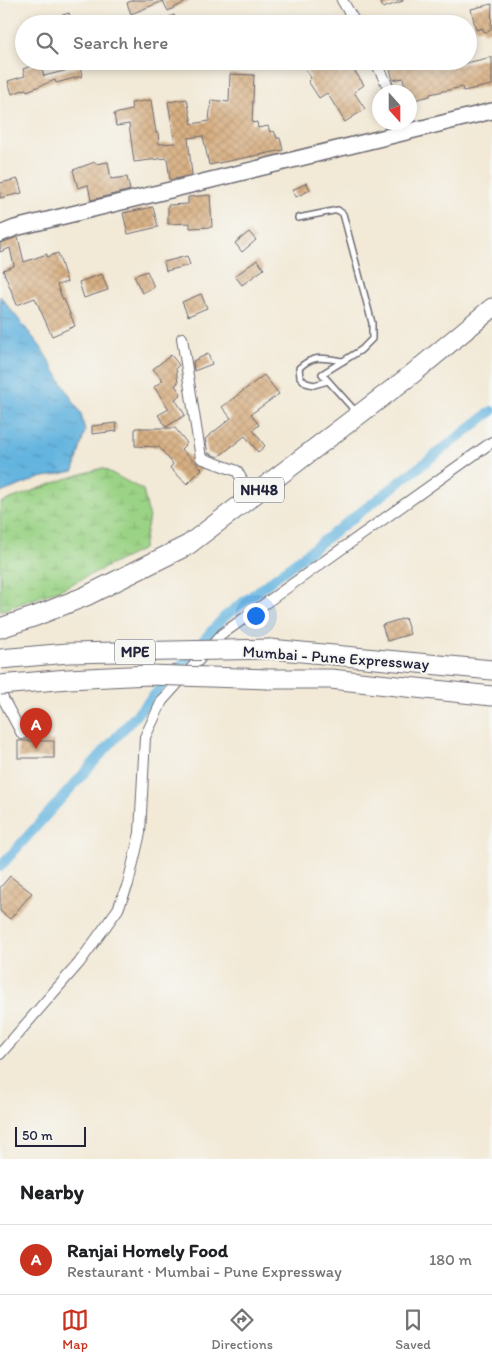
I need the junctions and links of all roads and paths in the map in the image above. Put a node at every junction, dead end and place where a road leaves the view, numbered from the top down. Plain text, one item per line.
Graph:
1 (342, 0) edge
2 (351, 15) edge
3 (380, 70) edge
4 (387, 85) edge
5 (492, 111) edge
6 (417, 125) edge
7 (396, 130) edge
8 (298, 218) dead end
9 (0, 234) edge
10 (492, 308) edge
11 (182, 338) dead end
12 (343, 361) junction
13 (328, 380) junction
14 (358, 415) junction
15 (492, 442) edge
16 (252, 496) junction
17 (0, 628) edge
18 (0, 659) edge
19 (492, 670) edge
20 (0, 685) edge
21 (0, 693) edge
22 (492, 696) edge
23 (22, 734) dead end
24 (0, 1054) edge

1 - 2 street
3 - 4 street
5 - 6 main road
7 - 9 main road
8 - 12 lane
10 - 14 highway, NH48
11 - 16 street
12 - 13 lane
12 - 13 lane
13 - 14 lane
14 - 16 highway, NH48
15 - 24 street
16 - 17 highway, NH48
18 - 19 highway, Mumbai - Pune Expressway / MPE, bridge
20 - 22 highway, Mumbai - Pune Expressway / MPE, bridge
21 - 23 street

